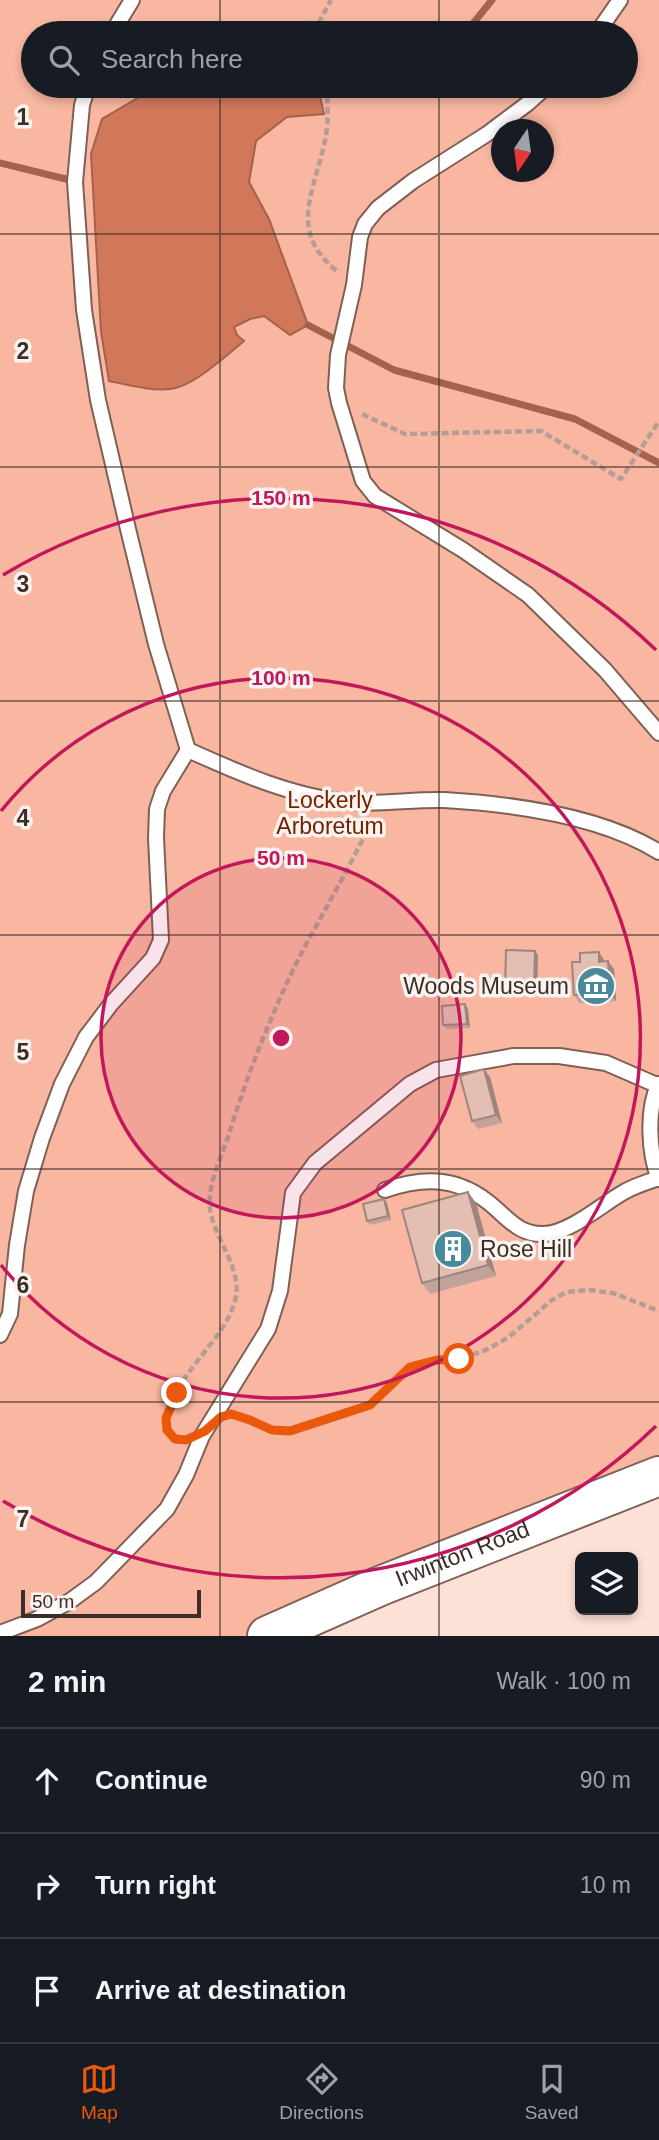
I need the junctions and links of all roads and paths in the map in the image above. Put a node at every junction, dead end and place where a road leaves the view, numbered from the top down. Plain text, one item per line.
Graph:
1 (132, 0) edge
2 (331, 0) edge
3 (621, 0) edge
4 (119, 21) edge
5 (320, 21) edge
6 (606, 21) edge
7 (84, 98) edge
8 (327, 98) edge
9 (534, 98) edge
10 (354, 285) junction
11 (339, 404) junction
12 (659, 421) edge
13 (659, 733) edge
14 (188, 750) junction
15 (363, 803) junction
16 (659, 852) edge
17 (658, 1085) edge
18 (659, 1178) edge
19 (385, 1191) dead end
20 (659, 1311) edge
21 (0, 1335) edge
22 (205, 1431) junction
23 (659, 1476) edge
24 (0, 1633) edge
25 (267, 1636) edge

1 - 4 lane
2 - 5 path
3 - 6 lane
7 - 14 lane
8 - 10 path
9 - 10 lane
10 - 11 lane
11 - 12 path
11 - 13 lane
14 - 15 lane
14 - 21 lane
15 - 16 lane
15 - 22 path
17 - 18 lane
17 - 22 lane
18 - 19 lane
20 - 22 path
22 - 24 lane
23 - 25 main road, Irwinton Road

